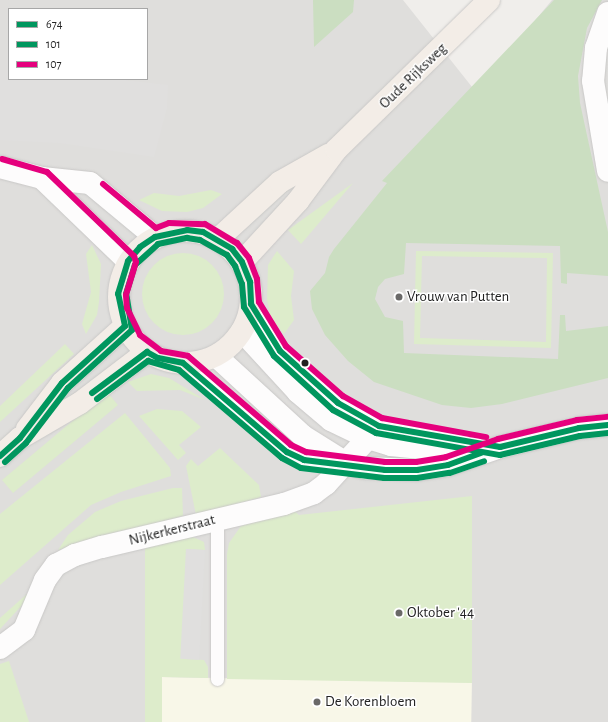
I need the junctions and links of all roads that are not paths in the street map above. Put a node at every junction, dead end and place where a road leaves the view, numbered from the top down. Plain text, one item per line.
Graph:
1 (489, 0) edge
2 (608, 13) edge
3 (336, 150) junction
4 (0, 167) edge
5 (608, 171) edge
6 (42, 178) junction
7 (155, 237) junction
8 (218, 239) junction
9 (128, 261) junction
10 (242, 262) junction
11 (251, 304) junction
12 (125, 326) junction
13 (242, 331) junction
14 (147, 352) junction
15 (216, 356) junction
16 (183, 363) junction
17 (608, 426) edge
18 (20, 438) junction
19 (368, 438) junction
20 (500, 447) junction
21 (0, 456) edge
22 (346, 463) junction
23 (217, 519) junction
24 (0, 648) edge
25 (217, 679) dead end

1 - 3 main road, Oude Rijksweg
2 - 5 street
3 - 8 main road, Oude Rijksweg
3 - 10 main road, Oude Rijksweg
4 - 6 street
6 - 7 street
6 - 9 street
7 - 8 main road
7 - 9 main road
8 - 10 main road
9 - 12 main road
10 - 11 main road
11 - 13 main road
11 - 20 lane
12 - 14 main road
12 - 18 main road
13 - 15 main road
13 - 19 street
14 - 16 main road
14 - 18 main road
15 - 16 main road
15 - 22 street
16 - 22 lane
17 - 20 street
18 - 21 main road
19 - 20 street
19 - 22 street, Nijkerkerstraat
20 - 22 street
22 - 23 street, Nijkerkerstraat
23 - 24 street, Nijkerkerstraat
23 - 25 lane

